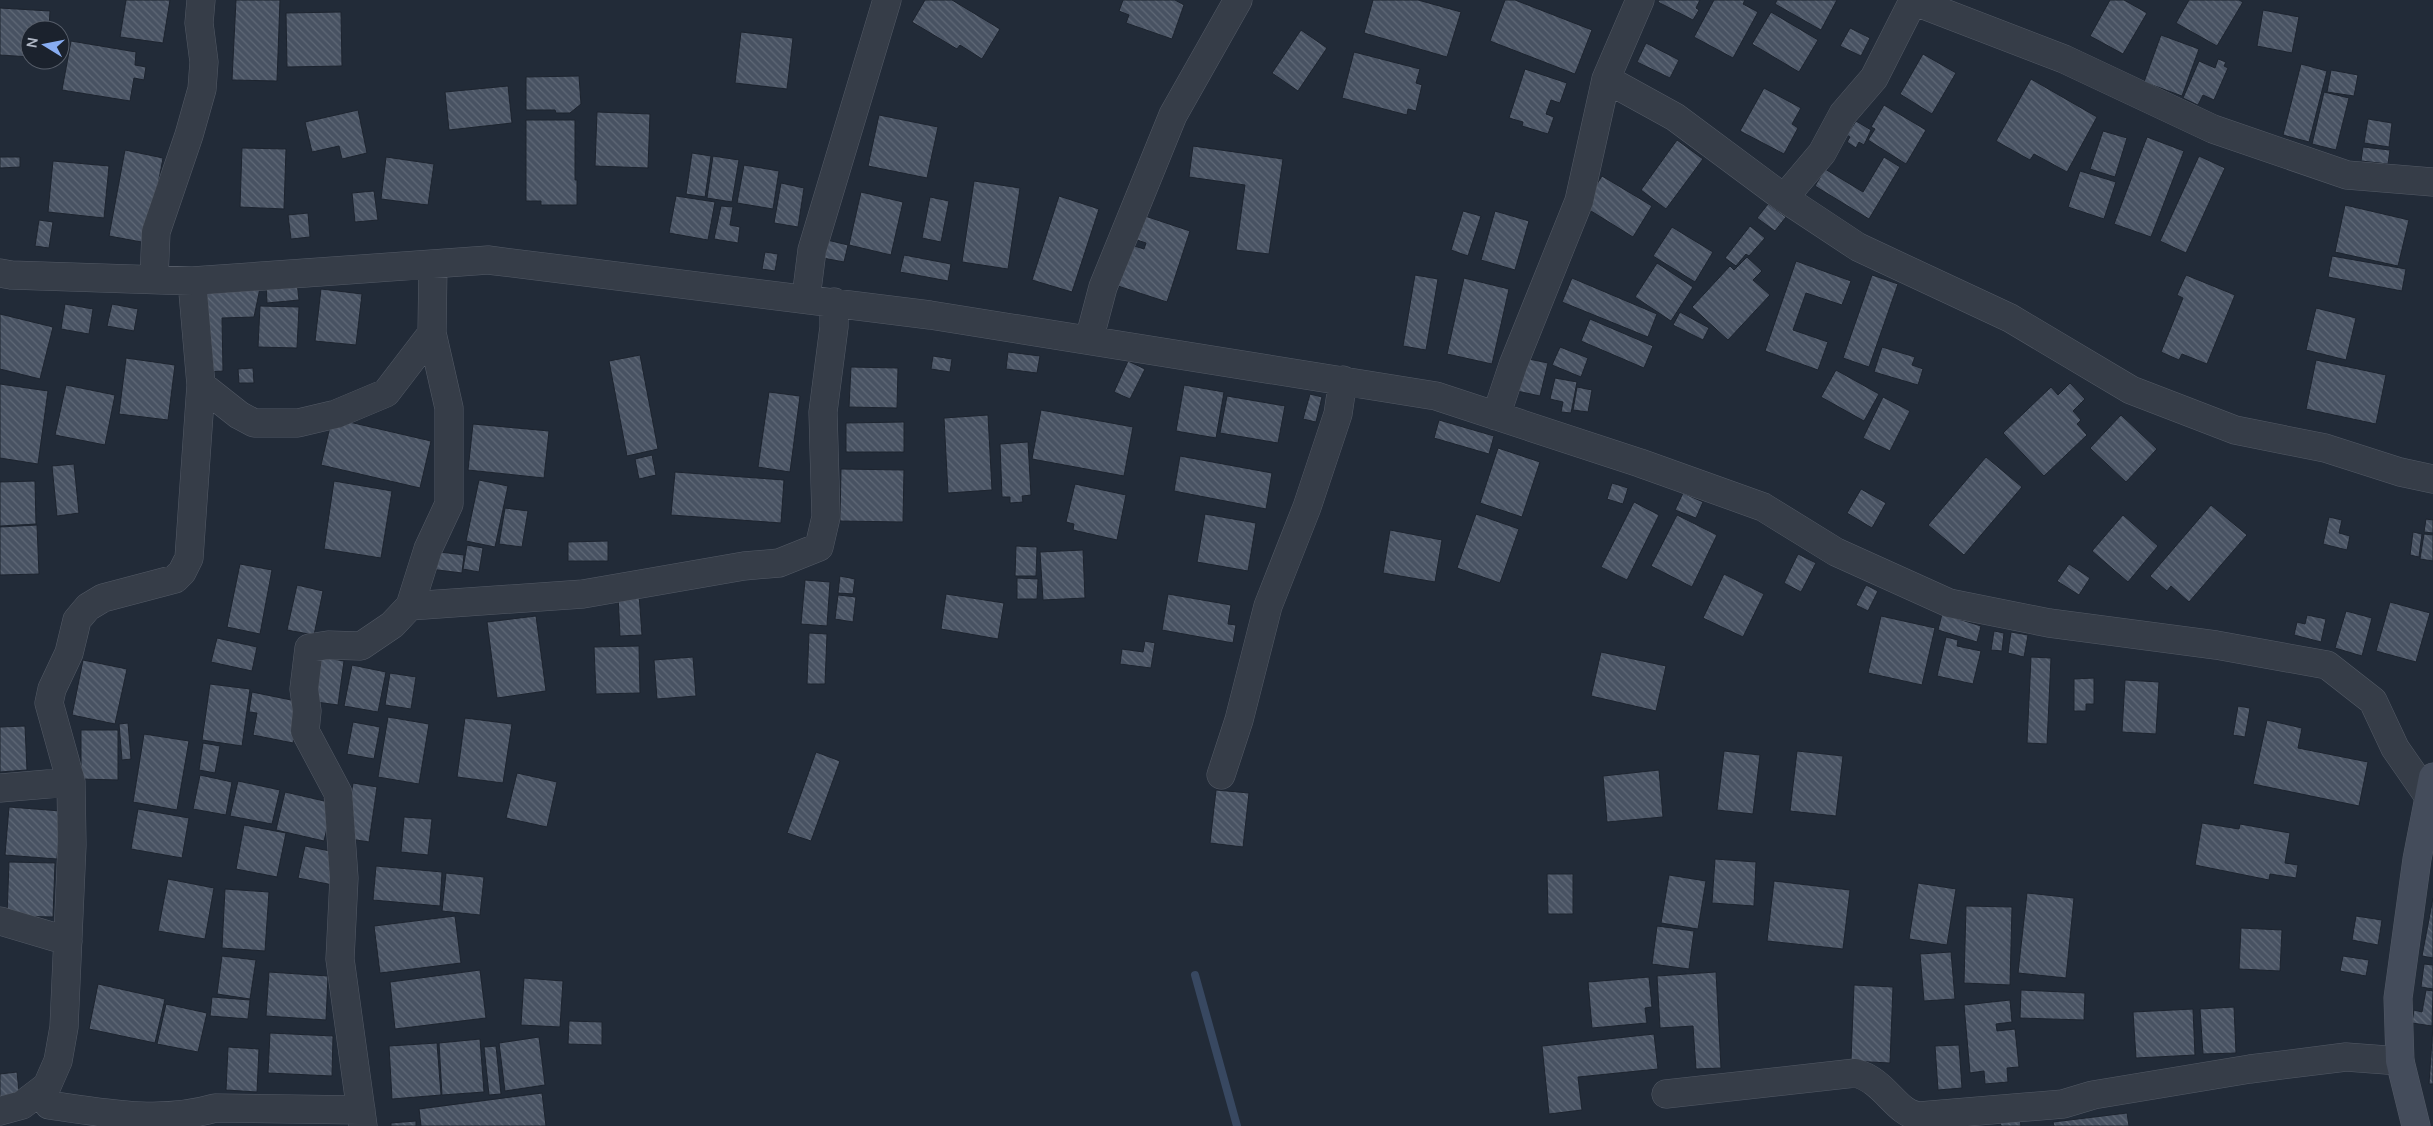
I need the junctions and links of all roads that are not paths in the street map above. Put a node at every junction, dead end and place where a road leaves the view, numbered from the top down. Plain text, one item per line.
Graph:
1 (201, 0) edge
2 (887, 0) edge
3 (1238, 0) edge
4 (1640, 0) edge
5 (1606, 79) junction
6 (2433, 182) edge
7 (1784, 198) junction
8 (433, 264) junction
9 (0, 273) edge
10 (154, 279) junction
11 (192, 282) junction
12 (806, 298) junction
13 (834, 302) junction
14 (432, 333) junction
15 (1089, 340) junction
16 (1343, 380) junction
17 (201, 385) junction
18 (1496, 416) junction
19 (2433, 479) edge
20 (410, 606) junction
21 (1221, 775) dead end
22 (71, 782) junction
23 (2431, 787) edge
24 (0, 788) edge
25 (0, 920) edge
26 (68, 942) junction
27 (2400, 1061) junction
28 (1666, 1094) dead end
29 (49, 1106) edge
30 (0, 1111) edge
31 (362, 1118) edge
32 (193, 1120) edge
33 (2416, 1126) edge

1 - 10 street
2 - 12 street
3 - 15 street
4 - 5 street
5 - 7 street
5 - 18 street
6 - 7 street
7 - 19 street
8 - 11 street
8 - 12 street
8 - 14 street
9 - 10 street
10 - 11 street
11 - 17 street
12 - 13 street
13 - 15 street
13 - 20 street
14 - 17 street
14 - 20 street
15 - 16 street
16 - 18 street
16 - 21 street
17 - 22 street
18 - 23 street
20 - 31 street
22 - 24 street
22 - 26 street
23 - 27 street
25 - 26 street
26 - 29 street
27 - 28 street
27 - 33 street
29 - 30 street
29 - 32 street
31 - 32 street

